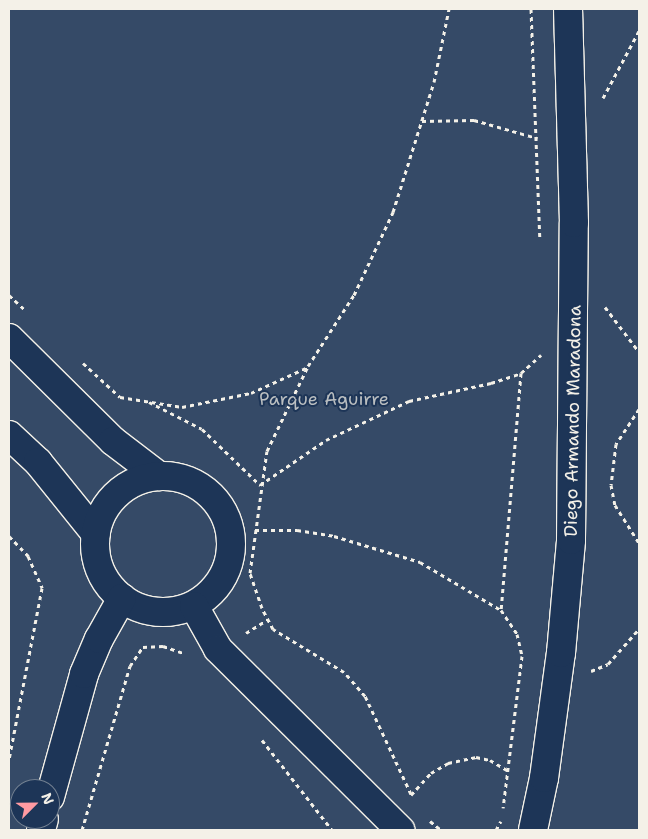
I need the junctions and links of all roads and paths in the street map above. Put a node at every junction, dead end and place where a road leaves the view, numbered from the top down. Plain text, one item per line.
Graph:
1 (449, 9) edge
2 (531, 9) edge
3 (568, 9) edge
4 (422, 121) junction
5 (537, 138) junction
6 (540, 244) dead end
7 (9, 295) edge
8 (603, 306) dead end
9 (30, 314) dead end
10 (9, 338) edge
11 (632, 341) junction
12 (639, 343) edge
13 (544, 351) dead end
14 (639, 352) edge
15 (78, 359) dead end
16 (308, 366) junction
17 (521, 373) junction
18 (148, 402) junction
19 (639, 409) edge
20 (9, 435) edge
21 (159, 476) junction
22 (260, 485) junction
23 (255, 530) junction
24 (96, 534) junction
25 (9, 536) edge
26 (639, 543) edge
27 (122, 598) junction
28 (194, 606) junction
29 (501, 610) junction
30 (191, 656) dead end
31 (260, 737) dead end
32 (9, 760) edge
33 (508, 771) junction
34 (55, 779) edge
35 (411, 795) junction
36 (415, 802) dead end
37 (503, 810) dead end
38 (424, 814) dead end
39 (502, 819) dead end
40 (82, 830) edge
41 (332, 830) edge
42 (400, 830) edge
43 (441, 830) edge
44 (496, 830) edge
45 (533, 830) edge

1 - 4 path
2 - 5 path
3 - 45 street, Diego Armando Maradona
4 - 5 path
4 - 16 path
5 - 6 path
7 - 9 path
8 - 11 path
10 - 21 street
11 - 12 path
11 - 14 path
13 - 17 path
15 - 18 path
16 - 18 path
16 - 22 path
17 - 22 path
17 - 29 path
18 - 22 path
19 - 26 path
20 - 24 street
21 - 24 street
21 - 28 street
22 - 23 path
23 - 29 path
23 - 35 path
24 - 27 street
25 - 32 path
27 - 28 street
27 - 34 street
28 - 42 street
29 - 33 path
30 - 40 path
31 - 41 path
33 - 35 path
33 - 37 path
35 - 36 path
38 - 43 path
39 - 44 path

